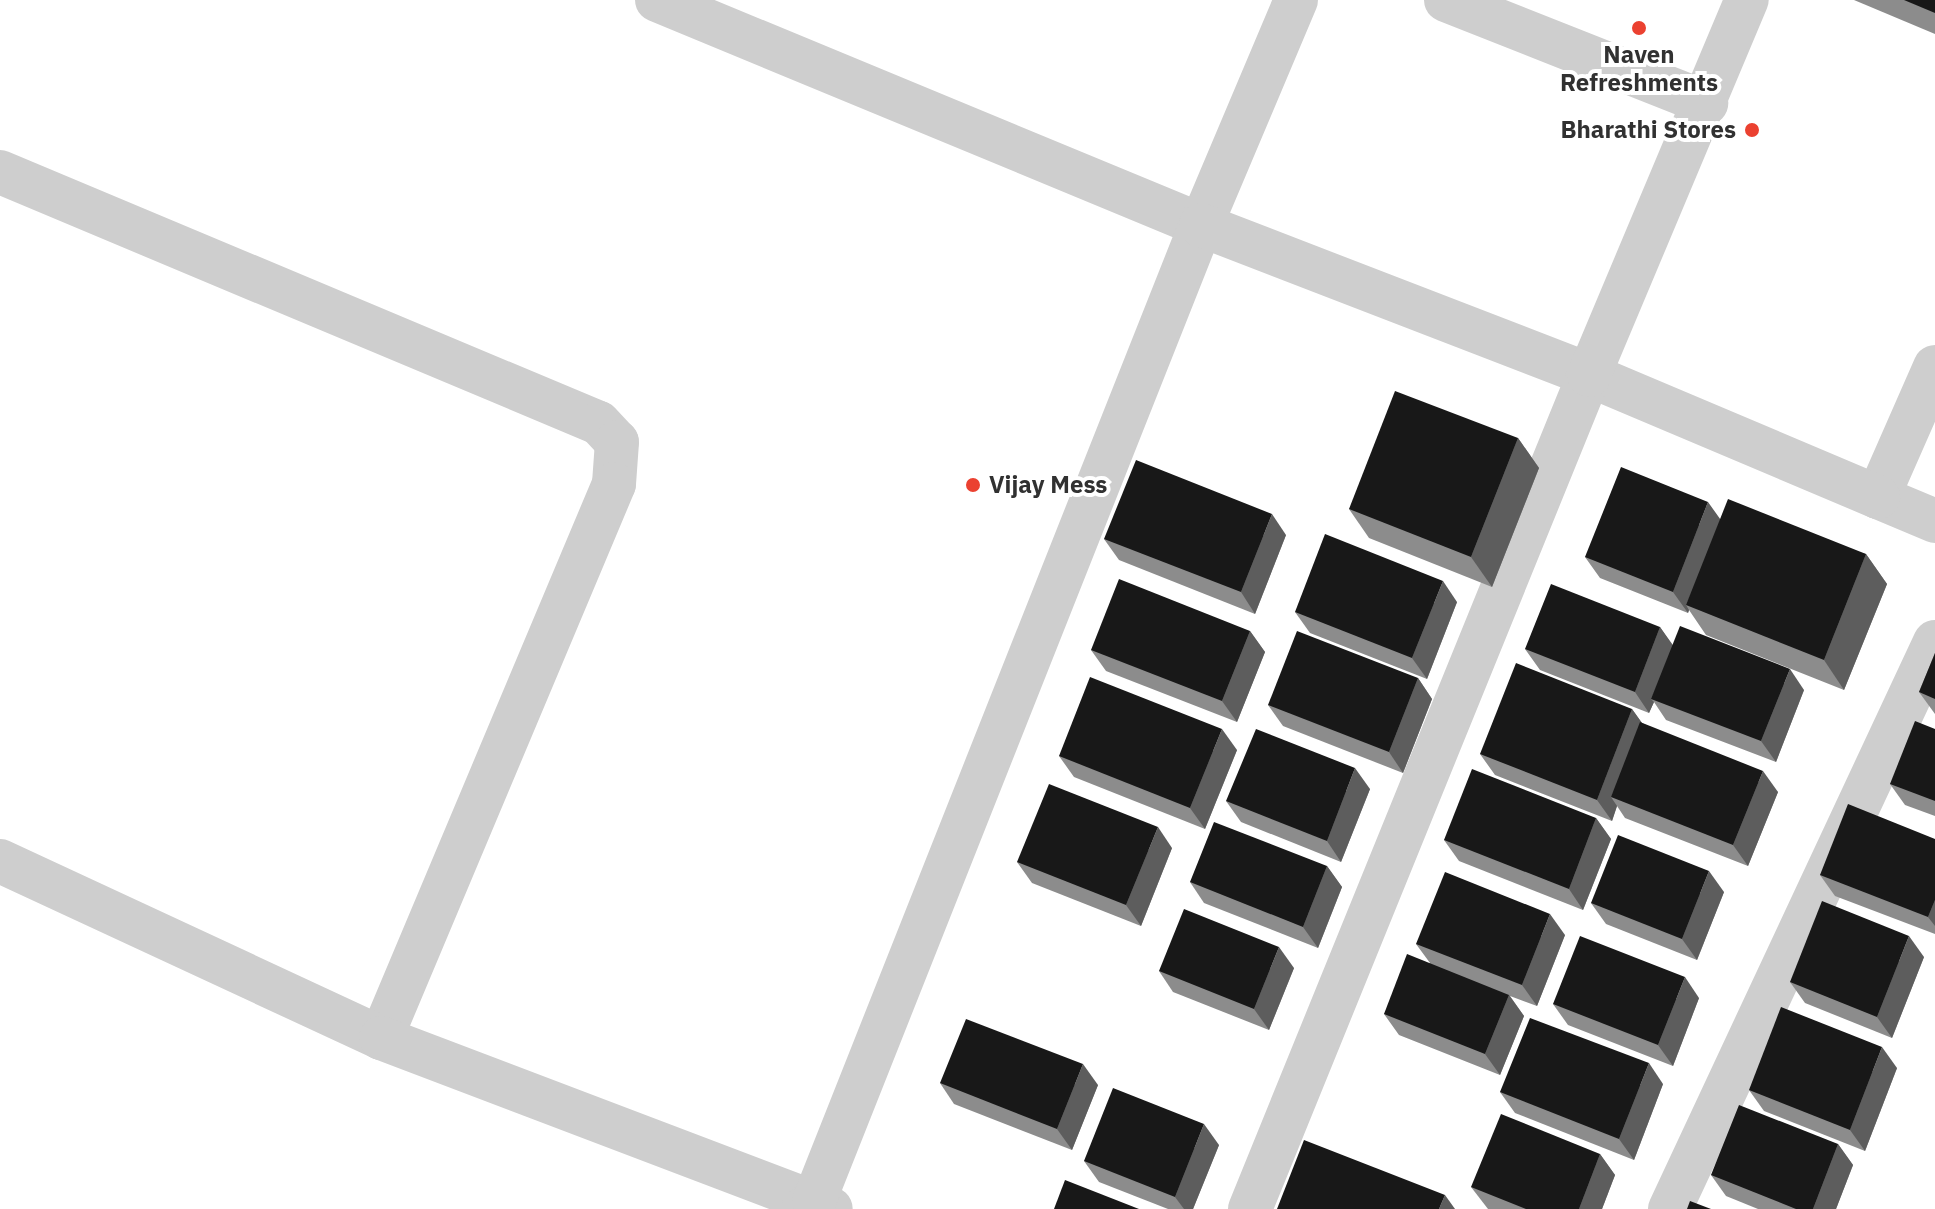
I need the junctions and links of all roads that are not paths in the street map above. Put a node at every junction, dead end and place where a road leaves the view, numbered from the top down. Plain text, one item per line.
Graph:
1 (657, 0) edge
2 (1296, 0) edge
3 (1446, 0) edge
4 (1747, 0) edge
5 (1706, 103) junction
6 (0, 172) edge
7 (1201, 225) junction
8 (1935, 367) edge
9 (1589, 375) junction
10 (1878, 497) junction
11 (1935, 521) edge
12 (1935, 642) edge
13 (0, 861) edge
14 (381, 1038) junction
15 (816, 1206) edge
16 (1250, 1209) edge
17 (1670, 1209) edge

1 - 7 street
2 - 7 street
3 - 5 street
4 - 5 street
5 - 9 street
6 - 14 street
7 - 9 street
7 - 15 street
8 - 10 street
9 - 10 street
9 - 16 street
10 - 11 street
12 - 17 street
13 - 14 street
14 - 15 street

